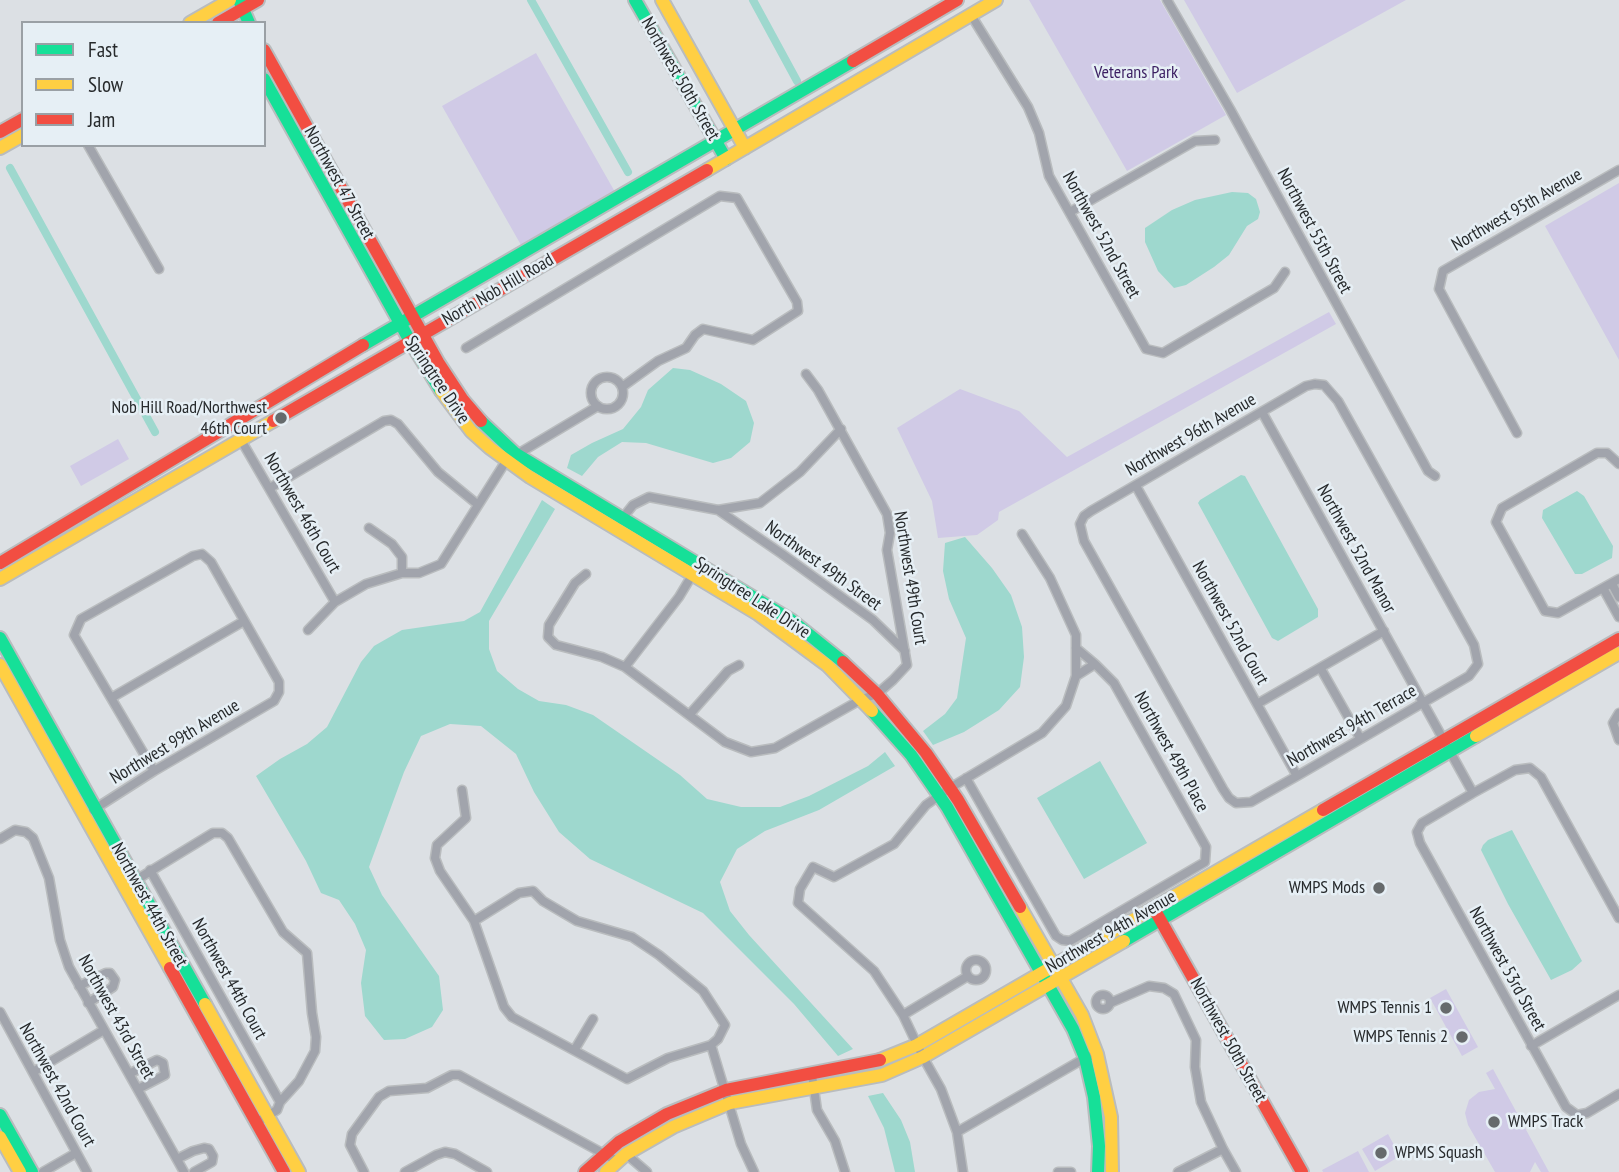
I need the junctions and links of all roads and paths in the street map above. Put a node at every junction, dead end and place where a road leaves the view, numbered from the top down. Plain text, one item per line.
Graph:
1 (258, 0) edge
2 (635, 0) edge
3 (662, 0) edge
4 (957, 0) edge
5 (996, 0) edge
6 (1167, 0) edge
7 (240, 5) edge
8 (227, 13) edge
9 (971, 15) junction
10 (197, 21) edge
11 (248, 21) edge
12 (266, 54) edge
13 (266, 82) edge
14 (294, 104) junction
15 (282, 110) junction
16 (21, 119) edge
17 (735, 131) junction
18 (0, 132) edge
19 (21, 136) edge
20 (1215, 140) dead end
21 (715, 141) junction
22 (89, 147) edge
23 (0, 148) edge
24 (745, 148) junction
25 (726, 159) junction
26 (1619, 170) edge
27 (1070, 212) junction
28 (366, 231) junction
29 (353, 237) junction
30 (159, 269) dead end
31 (1285, 272) dead end
32 (413, 316) junction
33 (399, 323) junction
34 (423, 334) junction
35 (410, 341) junction
36 (466, 348) dead end
37 (806, 374) dead end
38 (622, 387) junction
39 (598, 406) junction
40 (1262, 412) junction
41 (841, 429) junction
42 (1517, 433) dead end
43 (241, 440) junction
44 (511, 457) junction
45 (1619, 464) edge
46 (1435, 476) dead end
47 (543, 485) joint
48 (1136, 486) junction
49 (270, 488) junction
50 (477, 504) junction
51 (718, 510) junction
52 (623, 517) junction
53 (369, 528) dead end
54 (616, 529) junction
55 (1022, 534) dead end
56 (0, 563) edge
57 (696, 569) junction
58 (402, 573) junction
59 (586, 574) dead end
60 (0, 579) edge
61 (1611, 584) edge
62 (1619, 597) edge
63 (335, 602) junction
64 (1619, 617) edge
65 (244, 621) junction
66 (308, 630) dead end
67 (1384, 631) junction
68 (0, 638) edge
69 (1619, 639) edge
70 (1076, 648) junction
71 (905, 651) junction
72 (1619, 653) edge
73 (0, 664) edge
74 (1095, 664) junction
75 (1478, 664) joint
76 (739, 665) dead end
77 (625, 667) junction
78 (1321, 669) junction
79 (1076, 676) junction
80 (877, 694) junction
81 (111, 698) junction
82 (862, 699) junction
83 (1423, 702) junction
84 (1257, 704) junction
85 (1619, 713) edge
86 (690, 714) junction
87 (1360, 738) junction
88 (1444, 740) junction
89 (1619, 740) edge
90 (1450, 752) junction
91 (154, 771) junction
92 (1297, 776) junction
93 (966, 778) junction
94 (462, 790) dead end
95 (945, 791) junction
96 (1473, 793) junction
97 (1236, 803) joint
98 (90, 812) junction
99 (0, 839) edge
100 (150, 870) junction
101 (135, 880) junction
102 (1154, 908) junction
103 (1619, 918) edge
104 (1161, 920) junction
105 (474, 921) junction
106 (1049, 969) junction
107 (968, 976) dead end
108 (1061, 978) junction
109 (1049, 985) junction
110 (79, 986) junction
111 (1619, 995) edge
112 (88, 1003) junction
113 (1110, 1003) dead end
114 (0, 1012) edge
115 (903, 1015) junction
116 (593, 1019) dead end
117 (104, 1030) junction
118 (712, 1045) junction
119 (917, 1045) junction
120 (1531, 1046) junction
121 (575, 1049) junction
122 (1091, 1056) junction
123 (923, 1057) junction
124 (33, 1072) junction
125 (129, 1074) junction
126 (812, 1075) junction
127 (138, 1089) junction
128 (813, 1089) junction
129 (726, 1090) junction
130 (1619, 1094) edge
131 (280, 1102) junction
132 (730, 1103) junction
133 (0, 1115) edge
134 (262, 1120) junction
135 (957, 1132) junction
136 (0, 1137) edge
137 (1223, 1149) junction
138 (76, 1153) junction
139 (603, 1154) junction
140 (621, 1158) junction
141 (177, 1159) junction
142 (20, 1172) edge
143 (32, 1172) edge
144 (43, 1172) edge
145 (88, 1172) edge
146 (184, 1172) edge
147 (194, 1172) edge
148 (284, 1172) edge
149 (299, 1172) edge
150 (364, 1172) edge
151 (405, 1172) edge
152 (487, 1172) edge
153 (585, 1172) edge
154 (606, 1172) edge
155 (647, 1172) edge
156 (754, 1172) edge
157 (845, 1172) edge
158 (962, 1172) edge
159 (1058, 1172) edge
160 (1071, 1172) edge
161 (1098, 1172) edge
162 (1112, 1172) edge
163 (1178, 1172) edge
164 (1236, 1172) edge
165 (1302, 1172) edge

1 - 7 street
2 - 21 street, Northwest 50th Street
3 - 17 street, Northwest 50th Street
4 - 17 street, North Nob Hill Road
5 - 9 street, North Nob Hill Road
6 - 46 street, Northwest 55th Street
7 - 8 street
7 - 11 street
8 - 10 street
9 - 24 street, North Nob Hill Road
9 - 27 street, Northwest 52nd Street
12 - 14 street, Northwest 47 Street
13 - 15 street, Northwest 47 Street
14 - 15 street
14 - 28 street, Northwest 47 Street
15 - 29 street, Northwest 47 Street
16 - 18 street
17 - 21 street, North Nob Hill Road
17 - 24 street, Northwest 50th Street
19 - 23 street
20 - 27 street
21 - 25 street, Northwest 50th Street
21 - 32 street, North Nob Hill Road
22 - 30 street
24 - 25 street, North Nob Hill Road
25 - 34 street, North Nob Hill Road
26 - 42 street, Northwest 95th Avenue
27 - 31 street, Northwest 52nd Street
28 - 29 street
28 - 32 street, Northwest 47 Street
29 - 33 street, Northwest 47 Street
32 - 33 street, North Nob Hill Road
32 - 34 street, Springtree Lake Drive
33 - 35 street, Springtree Drive
33 - 56 street, North Nob Hill Road
34 - 35 street, North Nob Hill Road
34 - 44 street, Springtree Lake Drive
35 - 43 street, North Nob Hill Road
35 - 44 street, Springtree Drive
36 - 38 street
37 - 41 street, Northwest 49th Court
38 - 39 street
38 - 39 street
39 - 44 street
40 - 48 street, Northwest 96th Avenue
40 - 67 street, Northwest 52nd Manor
40 - 75 street, Northwest 96th Avenue
41 - 51 street
41 - 71 street, Northwest 49th Court
43 - 49 street, Northwest 46th Court
43 - 60 street, North Nob Hill Road
44 - 47 street, Springtree Drive
44 - 50 street
44 - 52 street, Springtree Lake Drive
45 - 61 street
47 - 54 street, Springtree Lake Drive
48 - 84 street, Northwest 52nd Court
48 - 97 street, Northwest 96th Avenue
49 - 50 street
49 - 63 street, Northwest 46th Court
50 - 58 street
51 - 52 street
51 - 71 street, Northwest 49th Street
52 - 54 street
52 - 57 street, Springtree Lake Drive
53 - 58 street
54 - 57 street, Springtree Lake Drive
55 - 70 street
57 - 77 street
57 - 80 street, Springtree Lake Drive
57 - 82 street, Springtree Lake Drive
58 - 63 street
59 - 77 street
61 - 62 street
61 - 64 street
63 - 66 street
65 - 81 street
65 - 81 street
65 - 91 street, Northwest 99th Avenue
67 - 78 street
67 - 83 street, Northwest 52nd Manor
68 - 98 street, Northwest 44th Street
69 - 88 street, Northwest 94th Avenue
70 - 74 street, Northwest 49th Place
70 - 79 street
71 - 80 street, Northwest 49th Court
72 - 90 street, Northwest 94th Avenue
73 - 98 street, Northwest 44th Street
74 - 79 street
74 - 93 street, Northwest 49th Place
75 - 83 street, Northwest 94th Terrace
76 - 86 street
77 - 86 street
78 - 84 street
78 - 87 street
79 - 93 street
80 - 82 street, Northwest 49th Court
80 - 95 street, Springtree Lake Drive
81 - 91 street
82 - 86 street
82 - 95 street, Springtree Lake Drive
83 - 87 street, Northwest 94th Terrace
83 - 88 street, Northwest 52nd Manor
84 - 92 street, Northwest 52nd Court
85 - 89 street
87 - 92 street, Northwest 94th Terrace
88 - 90 street, Northwest 52nd Manor
88 - 102 street, Northwest 94th Avenue
90 - 96 street, Northwest 52nd Manor
90 - 104 street, Northwest 94th Avenue
91 - 98 street, Northwest 99th Avenue
92 - 97 street, Northwest 94th Terrace
93 - 95 street
94 - 105 street
95 - 106 street, Springtree Lake Drive
95 - 115 street
96 - 103 street
96 - 120 street, Northwest 53rd Street
98 - 101 street, Northwest 44th Street
98 - 134 street, Northwest 44th Street
99 - 110 street, Northwest 43rd Street
100 - 101 street
100 - 131 street, Northwest 44th Court
100 - 131 street
101 - 134 street, Northwest 44th Street
102 - 104 street, Northwest 50th Street
102 - 106 street, Northwest 94th Avenue
104 - 108 street, Northwest 94th Avenue
104 - 165 street, Northwest 50th Street
105 - 118 street
105 - 121 street
106 - 108 street, Springtree Lake Drive
106 - 109 street, Springtree Lake Drive
106 - 119 street, Northwest 94th Avenue
107 - 115 street
108 - 109 street, Northwest 94th Avenue
108 - 122 street, Springtree Lake Drive
109 - 122 street, Springtree Lake Drive
109 - 123 street, Northwest 94th Avenue
110 - 112 street, Northwest 43rd Street
110 - 112 street
111 - 120 street
112 - 117 street, Northwest 43rd Street
113 - 137 street
114 - 124 street, Northwest 42nd Court
115 - 119 street
116 - 121 street
117 - 124 street
117 - 125 street, Northwest 43rd Street
118 - 121 street
118 - 129 street
119 - 123 street
119 - 126 street, Northwest 94th Avenue
120 - 130 street, Northwest 53rd Street
122 - 135 street
122 - 161 street, Springtree Lake Drive
122 - 162 street, Springtree Lake Drive
123 - 128 street, Northwest 94th Avenue
123 - 135 street
124 - 138 street, Northwest 42nd Court
125 - 127 street, Northwest 43rd Street
125 - 127 street
126 - 128 street
126 - 129 street, Northwest 94th Avenue
127 - 141 street, Northwest 43rd Street
128 - 132 street, Northwest 94th Avenue
128 - 157 street
129 - 132 street
129 - 139 street, Northwest 94th Avenue
131 - 134 street
132 - 140 street, Northwest 94th Avenue
132 - 156 street
133 - 143 street
134 - 148 street, Northwest 44th Street
134 - 149 street, Northwest 44th Street
135 - 158 street
136 - 142 street
137 - 163 street
137 - 164 street
138 - 144 street
138 - 145 street, Northwest 42nd Court
139 - 140 street
139 - 150 street
139 - 153 street, Northwest 94th Avenue
140 - 154 street, Northwest 94th Avenue
140 - 155 street
141 - 146 street, Northwest 43rd Street
141 - 147 street
151 - 152 street
159 - 160 street

